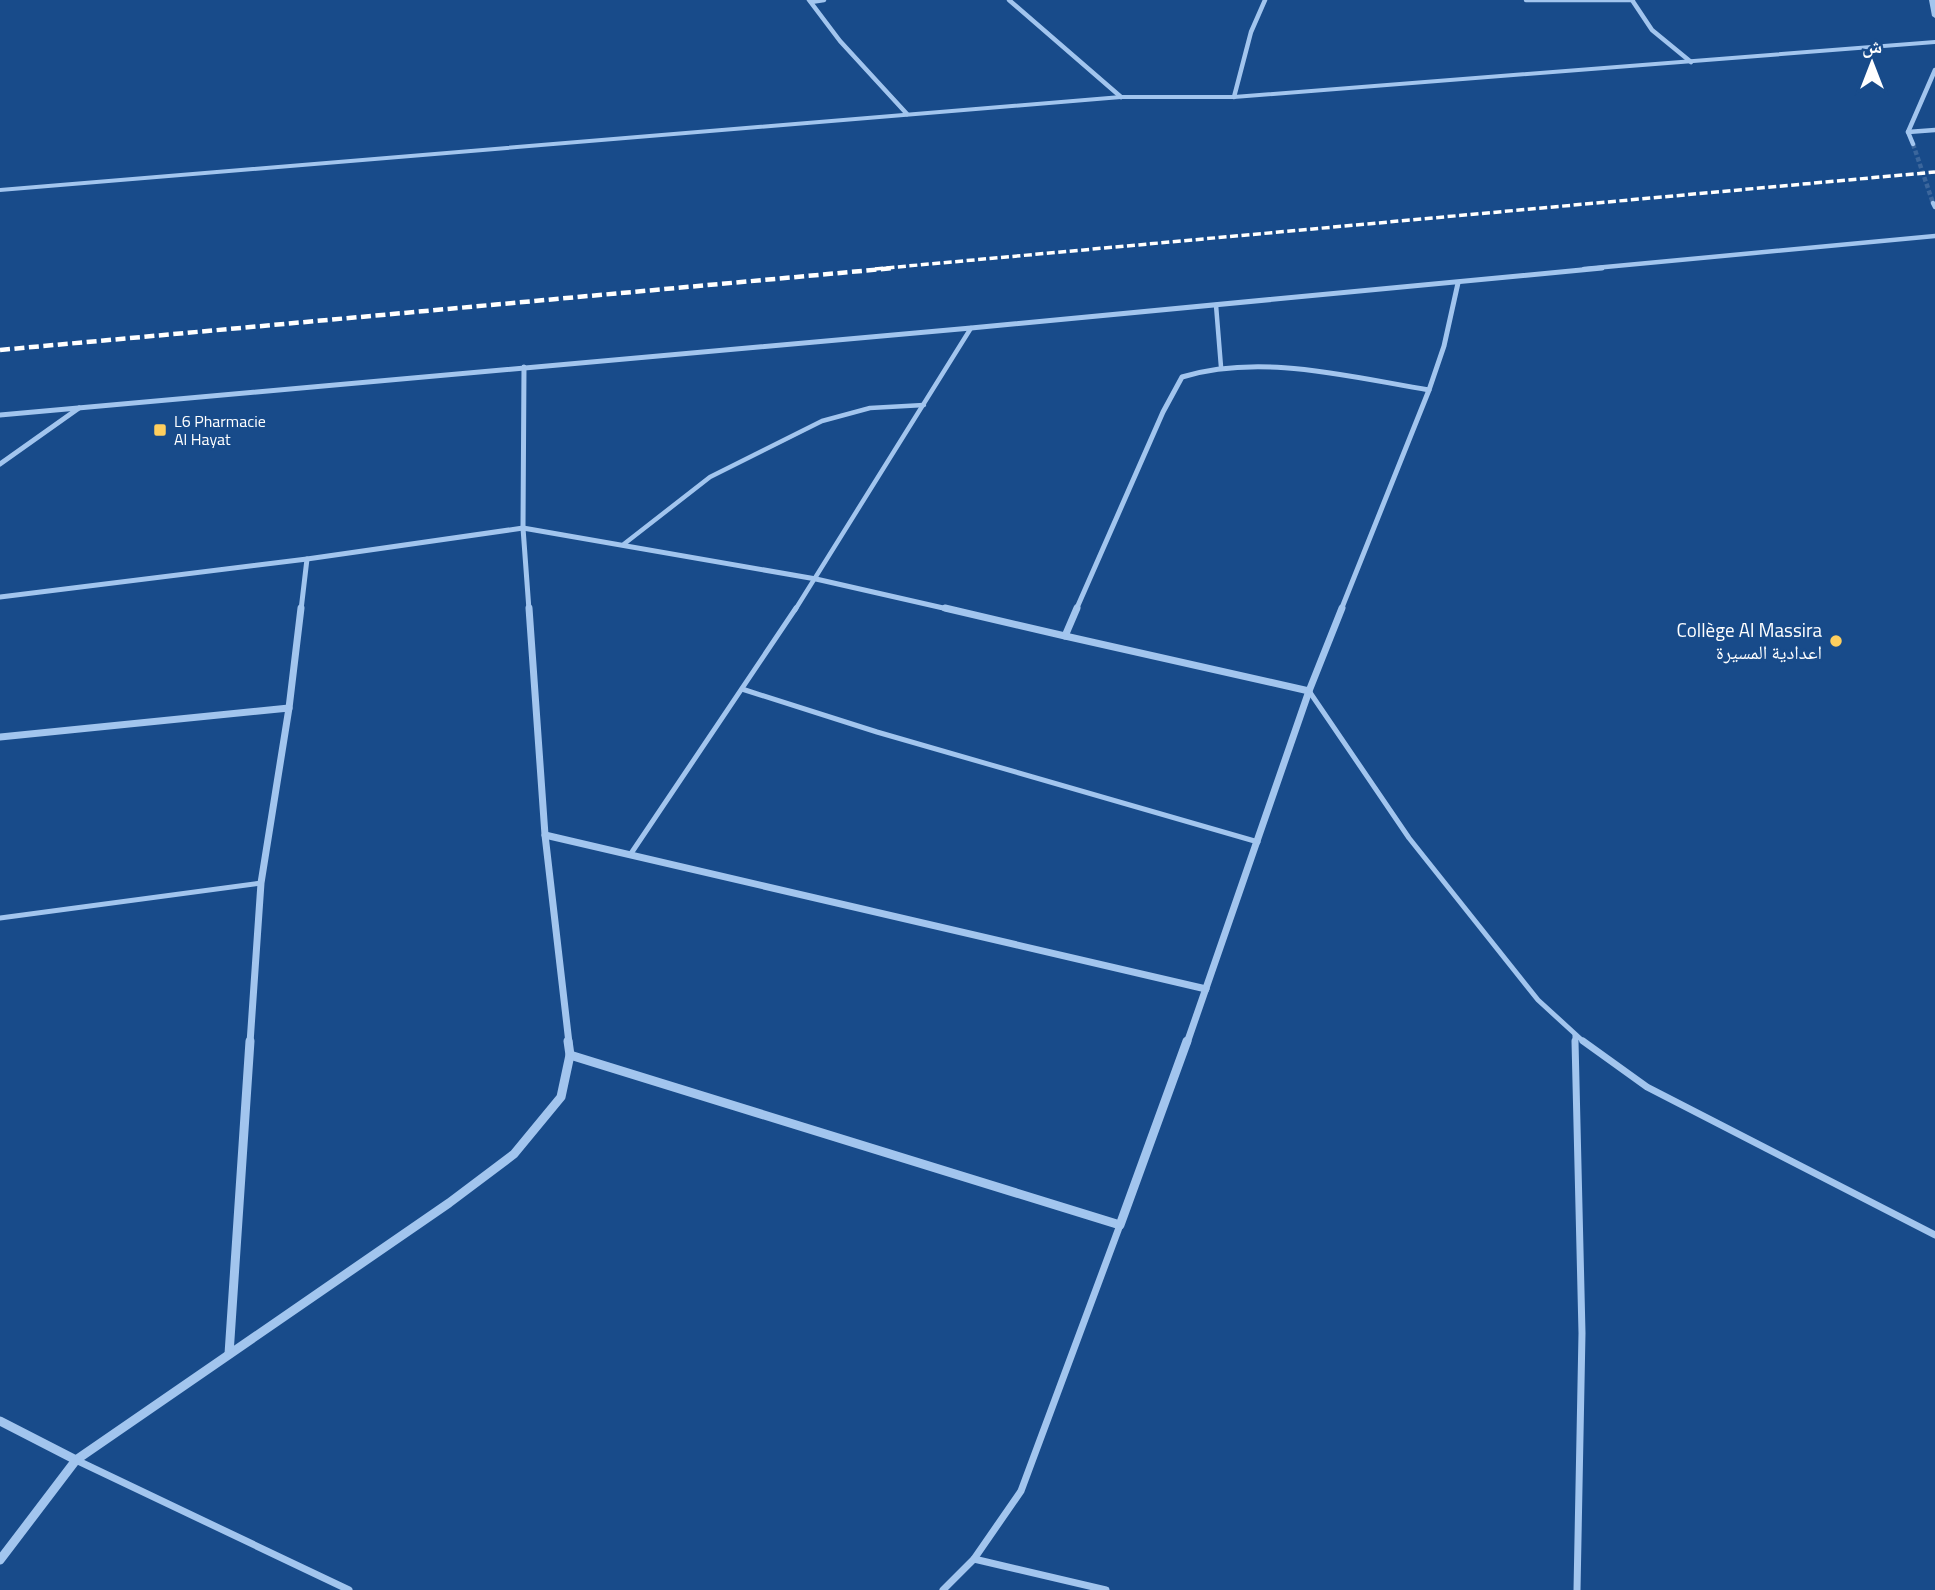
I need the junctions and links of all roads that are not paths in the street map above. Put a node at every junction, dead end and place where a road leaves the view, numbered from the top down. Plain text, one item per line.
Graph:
1 (824, 0) edge
2 (1009, 0) edge
3 (1265, 0) edge
4 (1527, 0) edge
5 (1632, 0) edge
6 (1932, 0) edge
7 (810, 1) edge
8 (1935, 16) edge
9 (1935, 42) edge
10 (1691, 62) junction
11 (1935, 70) edge
12 (1121, 97) junction
13 (1234, 97) junction
14 (907, 114) junction
15 (1935, 130) edge
16 (1908, 132) junction
17 (1913, 144) tunnel mouth
18 (0, 190) edge
19 (1935, 236) edge
20 (1458, 283) junction
21 (1216, 305) junction
22 (971, 328) junction
23 (524, 367) junction
24 (1222, 368) junction
25 (1429, 390) junction
26 (924, 405) junction
27 (81, 407) junction
28 (0, 415) edge
29 (0, 464) edge
30 (523, 528) junction
31 (624, 544) junction
32 (307, 559) junction
33 (816, 579) junction
34 (0, 597) edge
35 (1065, 636) junction
36 (742, 689) junction
37 (1309, 691) junction
38 (289, 708) junction
39 (0, 737) edge
40 (545, 835) junction
41 (1258, 842) junction
42 (630, 855) junction
43 (261, 883) junction
44 (0, 918) edge
45 (1206, 989) junction
46 (1575, 1035) junction
47 (570, 1055) junction
48 (1120, 1225) junction
49 (1935, 1235) edge
50 (229, 1354) junction
51 (0, 1421) edge
52 (76, 1460) junction
53 (974, 1559) junction
54 (0, 1560) edge
55 (349, 1590) edge
56 (943, 1590) edge
57 (1106, 1590) edge
58 (1577, 1590) edge

1 - 7 street
2 - 12 street
3 - 13 street
4 - 5 street
5 - 10 street
6 - 8 street
7 - 14 street
9 - 10 street
10 - 13 street
11 - 16 street
12 - 13 street
12 - 14 street
14 - 18 street
15 - 16 street
16 - 17 street
19 - 20 street
20 - 21 street
20 - 25 street
21 - 22 street
21 - 24 lane
22 - 23 street
22 - 26 lane
23 - 27 street
23 - 30 street
24 - 25 street
24 - 35 street
25 - 37 street
26 - 31 lane
26 - 33 lane
27 - 28 street
27 - 29 street
30 - 31 street
30 - 32 street
30 - 40 street
31 - 33 street
32 - 34 street
32 - 38 street
33 - 35 street
33 - 36 lane
35 - 37 street
36 - 41 lane
36 - 42 lane
37 - 41 street
37 - 46 lane
38 - 39 street
38 - 43 street
40 - 42 street
40 - 47 street
41 - 45 street
42 - 45 street
43 - 44 lane
43 - 50 street
45 - 48 street
46 - 49 lane
46 - 58 lane
47 - 48 street
47 - 50 street
48 - 53 lane
50 - 52 street
51 - 52 street
52 - 54 street
52 - 55 lane
53 - 56 lane
53 - 57 lane

